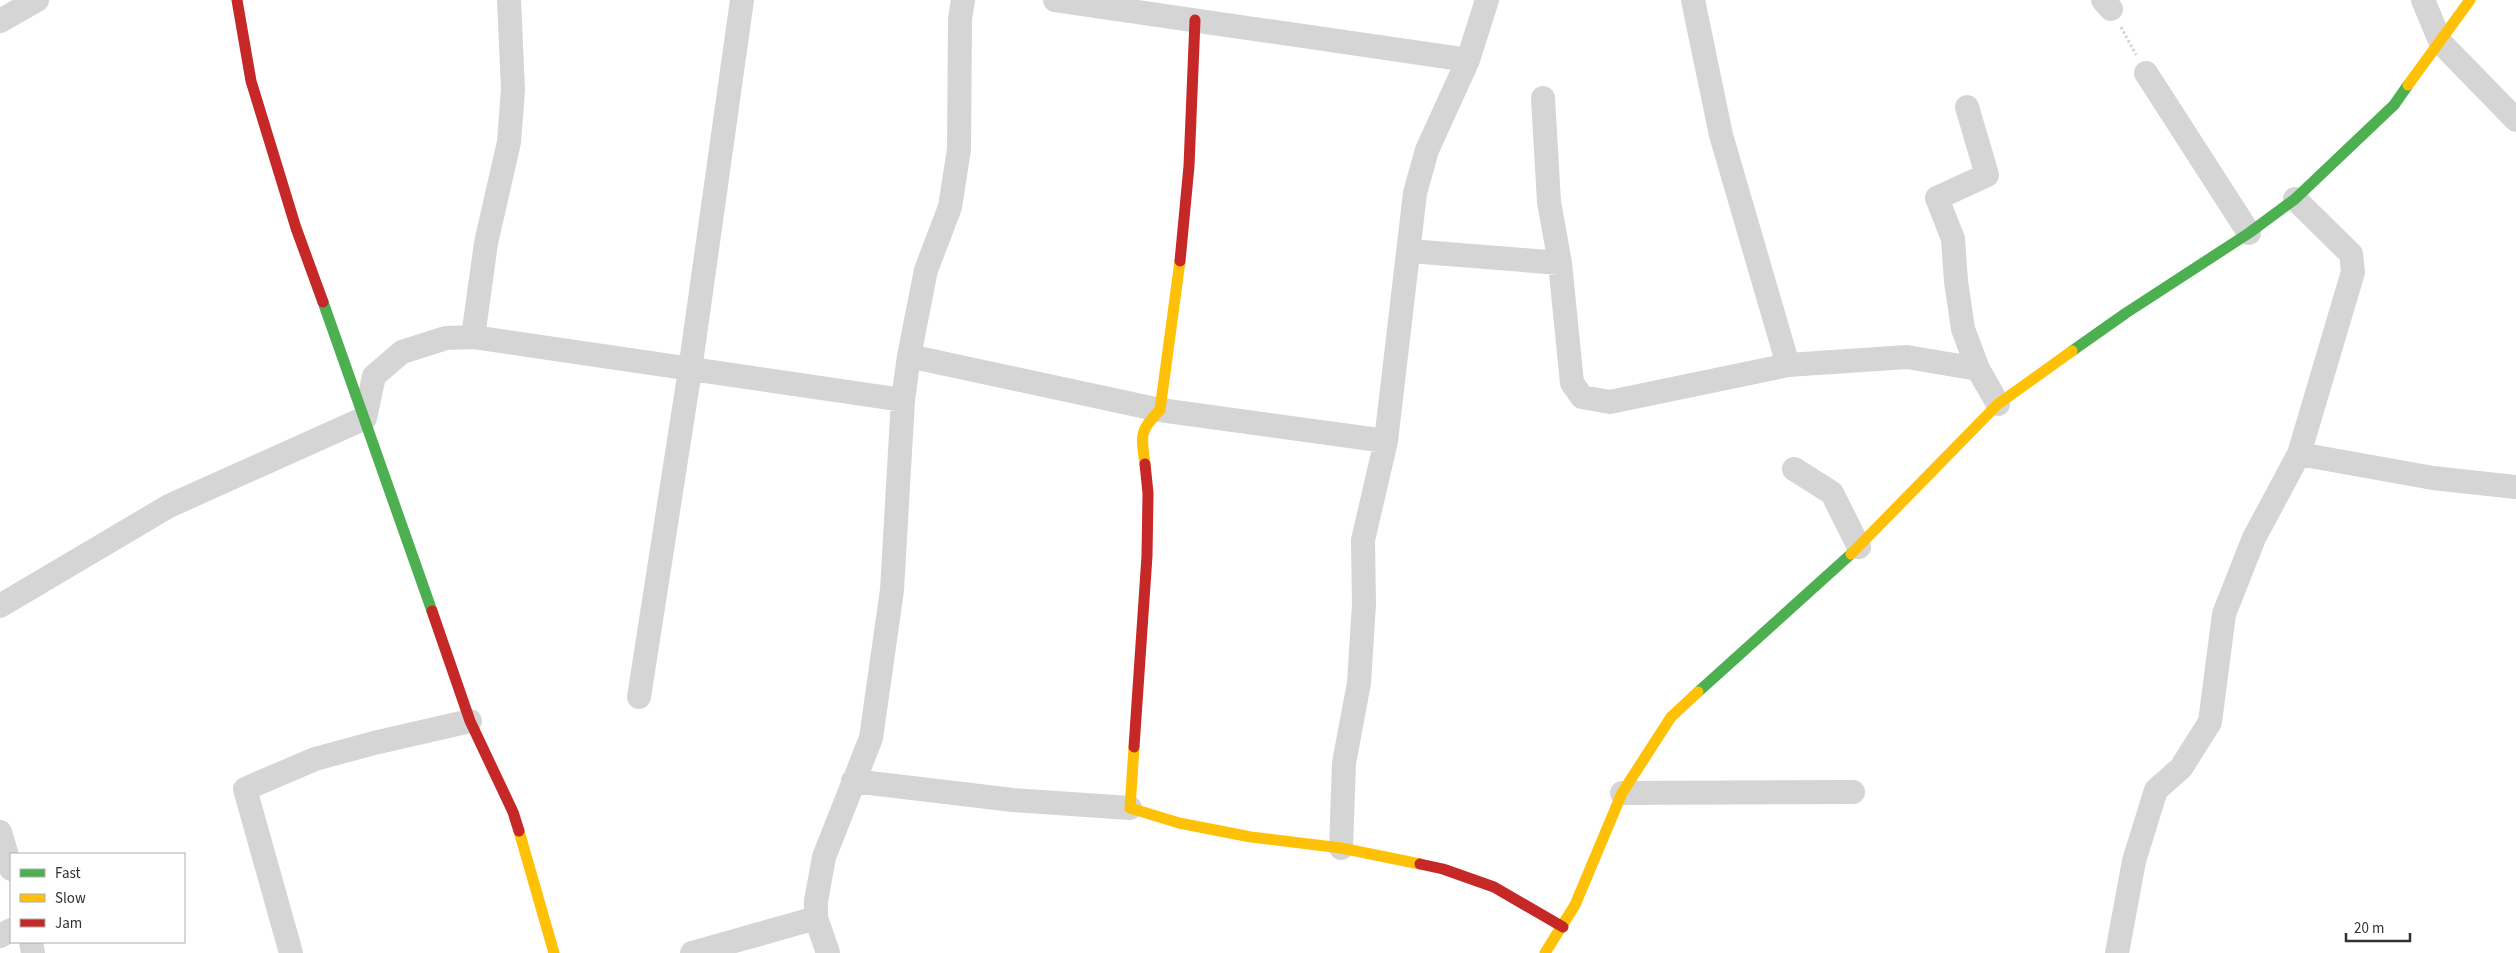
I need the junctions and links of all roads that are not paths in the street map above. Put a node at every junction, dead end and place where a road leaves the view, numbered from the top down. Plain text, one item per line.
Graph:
1 (37, 0) edge
2 (236, 0) edge
3 (510, 0) edge
4 (742, 0) edge
5 (963, 0) edge
6 (1055, 0) edge
7 (1487, 0) edge
8 (1692, 0) edge
9 (2423, 0) edge
10 (2470, 0) edge
11 (1194, 20) junction
12 (0, 22) edge
13 (2441, 42) junction
14 (1468, 60) junction
15 (2146, 73) road end
16 (1542, 98) dead end
17 (1967, 107) dead end
18 (2516, 120) edge
19 (2296, 199) junction
20 (2249, 233) junction
21 (1410, 251) junction
22 (1560, 263) junction
23 (473, 337) junction
24 (909, 356) junction
25 (1788, 365) junction
26 (1978, 368) junction
27 (690, 370) junction
28 (903, 400) junction
29 (1998, 404) junction
30 (1160, 410) junction
31 (365, 418) junction
32 (1386, 441) junction
33 (2299, 454) junction
34 (1794, 469) dead end
35 (2516, 487) edge
36 (1859, 546) junction
37 (0, 606) edge
38 (638, 697) dead end
39 (470, 721) junction
40 (853, 781) junction
41 (1853, 792) dead end
42 (1622, 793) junction
43 (1130, 808) junction
44 (0, 832) edge
45 (1341, 848) junction
46 (10, 866) edge
47 (816, 918) junction
48 (1563, 927) junction
49 (1551, 951) edge
50 (291, 953) edge
51 (554, 953) edge
52 (692, 953) edge
53 (828, 953) edge
54 (2117, 953) edge

1 - 12 street
2 - 31 street
3 - 23 street
4 - 27 street
5 - 24 street
6 - 11 street
7 - 14 street
8 - 25 street
9 - 13 street
10 - 13 street
11 - 14 street
11 - 30 street
13 - 18 street
13 - 19 street
14 - 21 street
15 - 20 street
16 - 22 street
17 - 26 street
19 - 20 street
19 - 33 street
20 - 29 street
21 - 22 street
21 - 32 street
22 - 25 street
23 - 27 street
23 - 31 street
24 - 28 street
24 - 30 street
25 - 26 street
26 - 29 street
27 - 28 street
27 - 38 street
28 - 40 street
29 - 36 street
30 - 32 street
30 - 43 street
31 - 37 street
31 - 39 street
32 - 45 street
33 - 35 street
33 - 54 street
34 - 36 street
36 - 42 street
39 - 50 street
39 - 51 street
40 - 43 street
40 - 47 street
41 - 42 street
42 - 48 street
43 - 45 street
44 - 46 street
45 - 48 street
47 - 52 street
47 - 53 street
48 - 49 street

